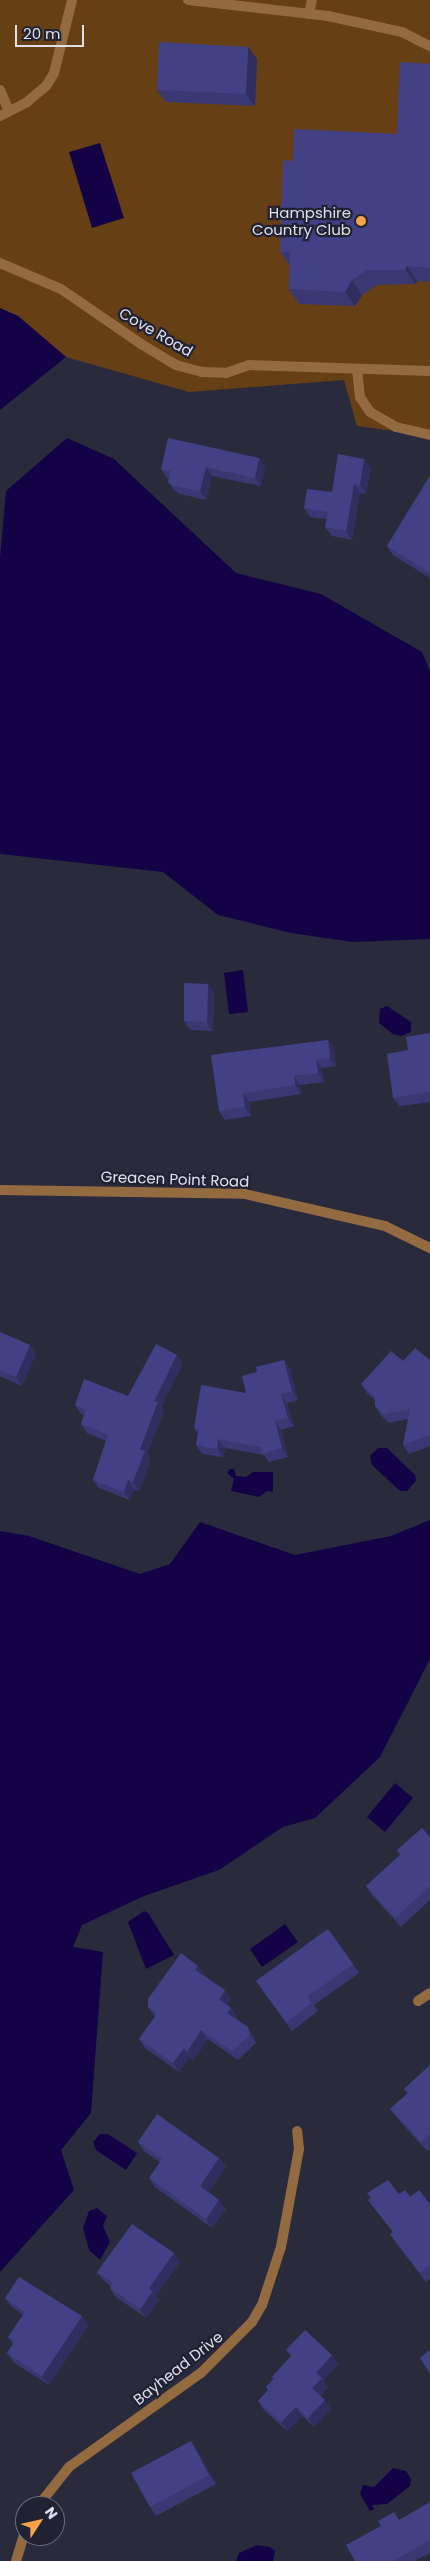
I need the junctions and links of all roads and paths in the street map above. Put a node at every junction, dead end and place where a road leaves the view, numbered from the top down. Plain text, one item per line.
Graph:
1 (72, 0) edge
2 (188, 0) edge
3 (312, 0) edge
4 (219, 2) edge
5 (309, 14) junction
6 (428, 43) edge
7 (0, 90) edge
8 (5, 113) edge
9 (0, 262) edge
10 (357, 369) junction
11 (430, 371) edge
12 (430, 435) edge
13 (0, 1190) edge
14 (430, 1248) edge
15 (430, 1993) edge
16 (418, 2001) dead end
17 (297, 2131) dead end
18 (46, 2496) edge
19 (20, 2546) edge
20 (16, 2561) edge

1 - 8 street
2 - 4 street
3 - 5 street
4 - 5 street
5 - 6 street
7 - 8 street
9 - 10 street, Cove Road
10 - 11 street, Cove Road
10 - 12 street
13 - 14 street, Greacen Point Road
15 - 16 street
17 - 18 street, Bayhead Drive
19 - 20 street

